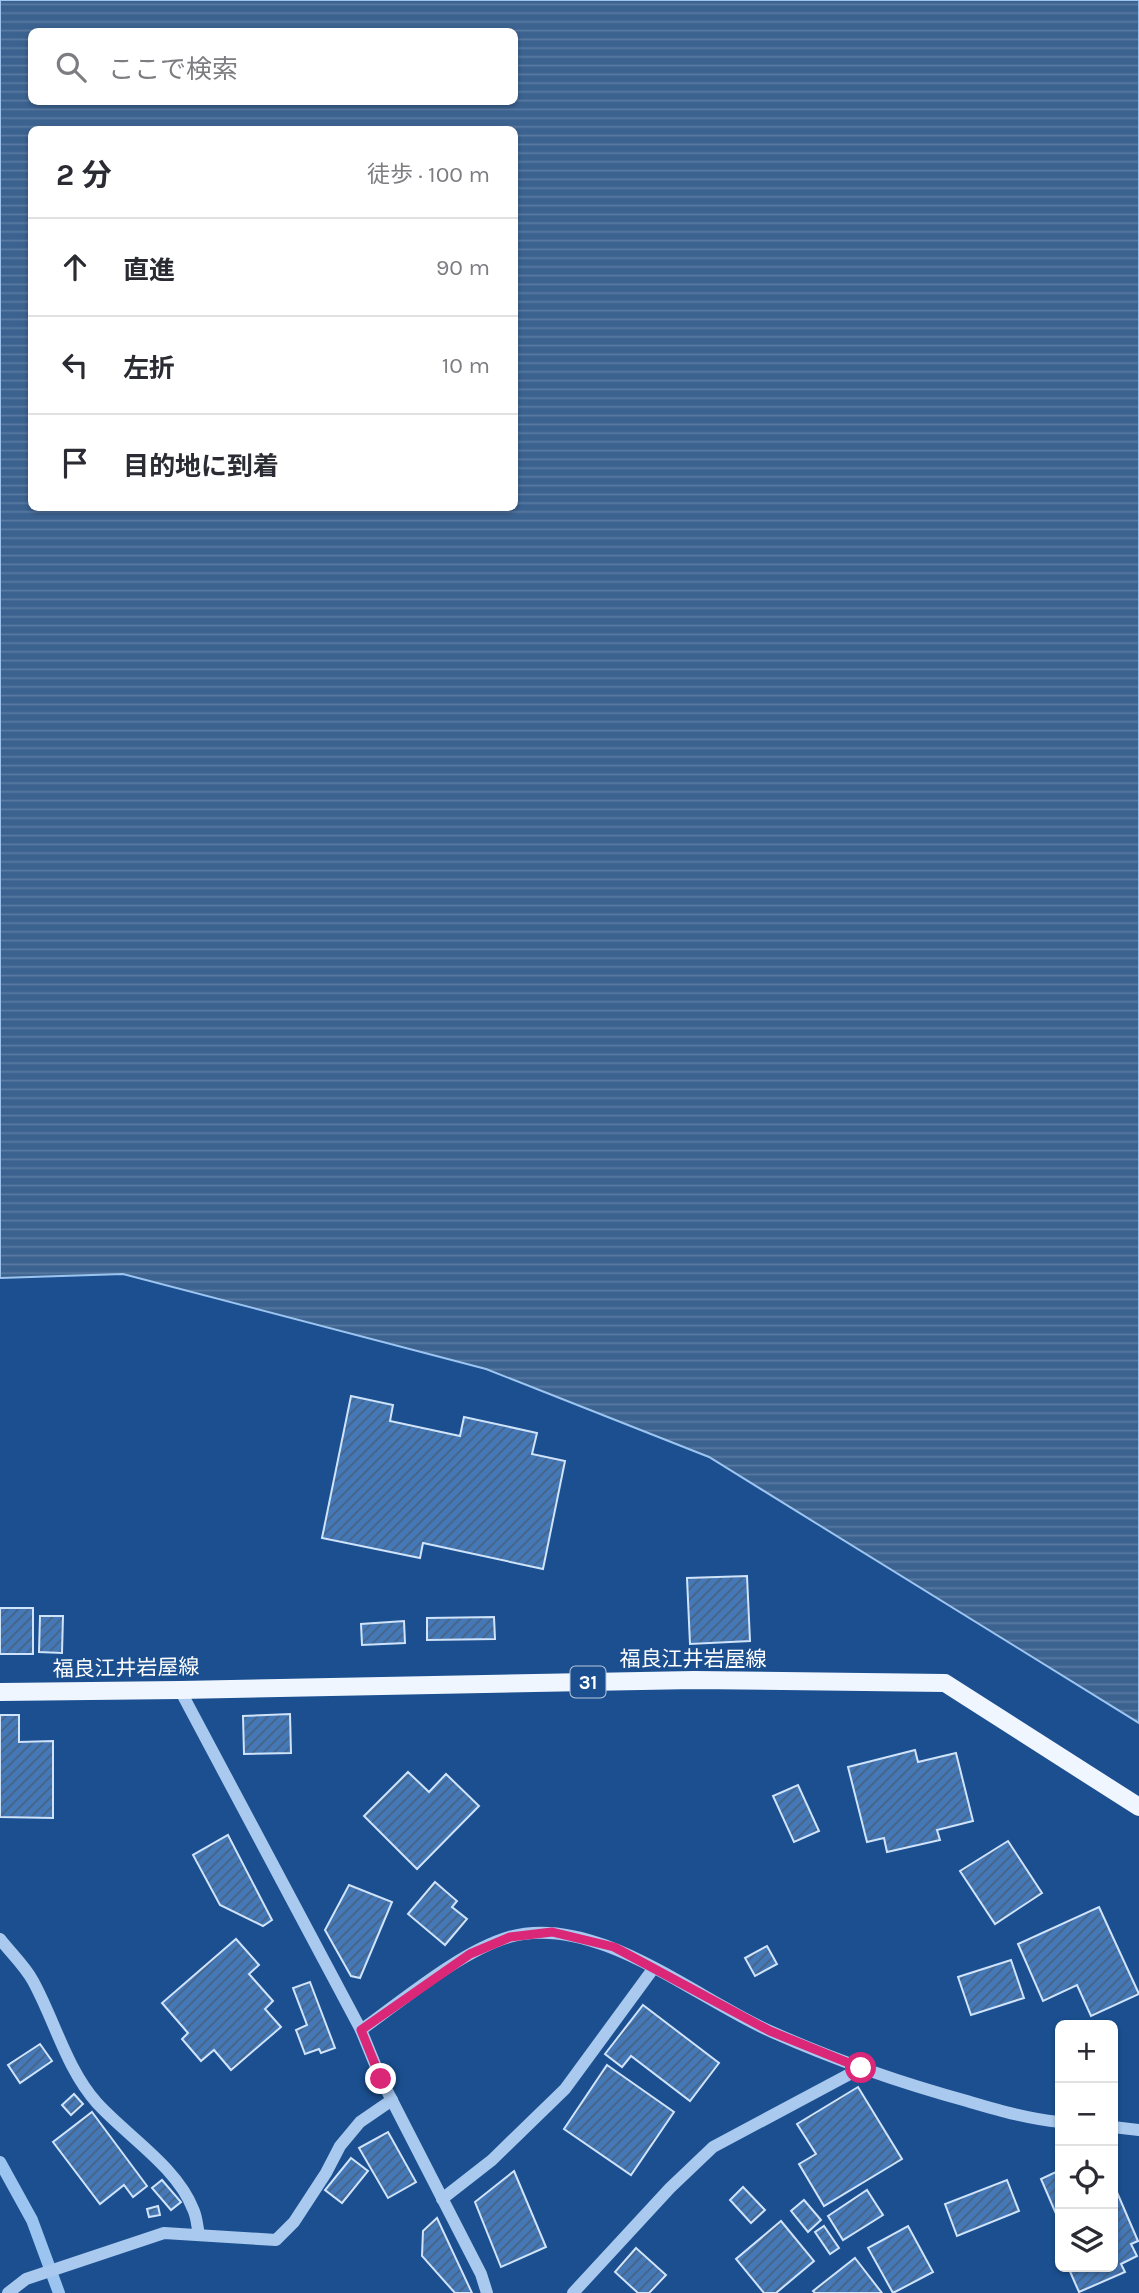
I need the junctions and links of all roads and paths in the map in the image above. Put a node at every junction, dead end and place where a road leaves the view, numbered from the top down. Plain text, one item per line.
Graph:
1 (180, 1690) junction
2 (0, 1692) edge
3 (1139, 1807) edge
4 (0, 1939) edge
5 (653, 1969) junction
6 (361, 2030) junction
7 (861, 2068) junction
8 (392, 2100) junction
9 (1055, 2121) edge
10 (1118, 2128) edge
11 (1139, 2130) edge
12 (442, 2199) junction
13 (199, 2235) junction
14 (8, 2293) edge
15 (487, 2293) edge
16 (573, 2293) edge

1 - 2 main road, 福良江井岩屋線 / 31
1 - 3 main road, 福良江井岩屋線 / 31
1 - 6 street
4 - 13 street
5 - 6 street
5 - 7 street
5 - 12 street
6 - 8 street
7 - 9 street
7 - 16 street
8 - 12 street
8 - 13 street
10 - 11 street
12 - 15 street
13 - 14 street

